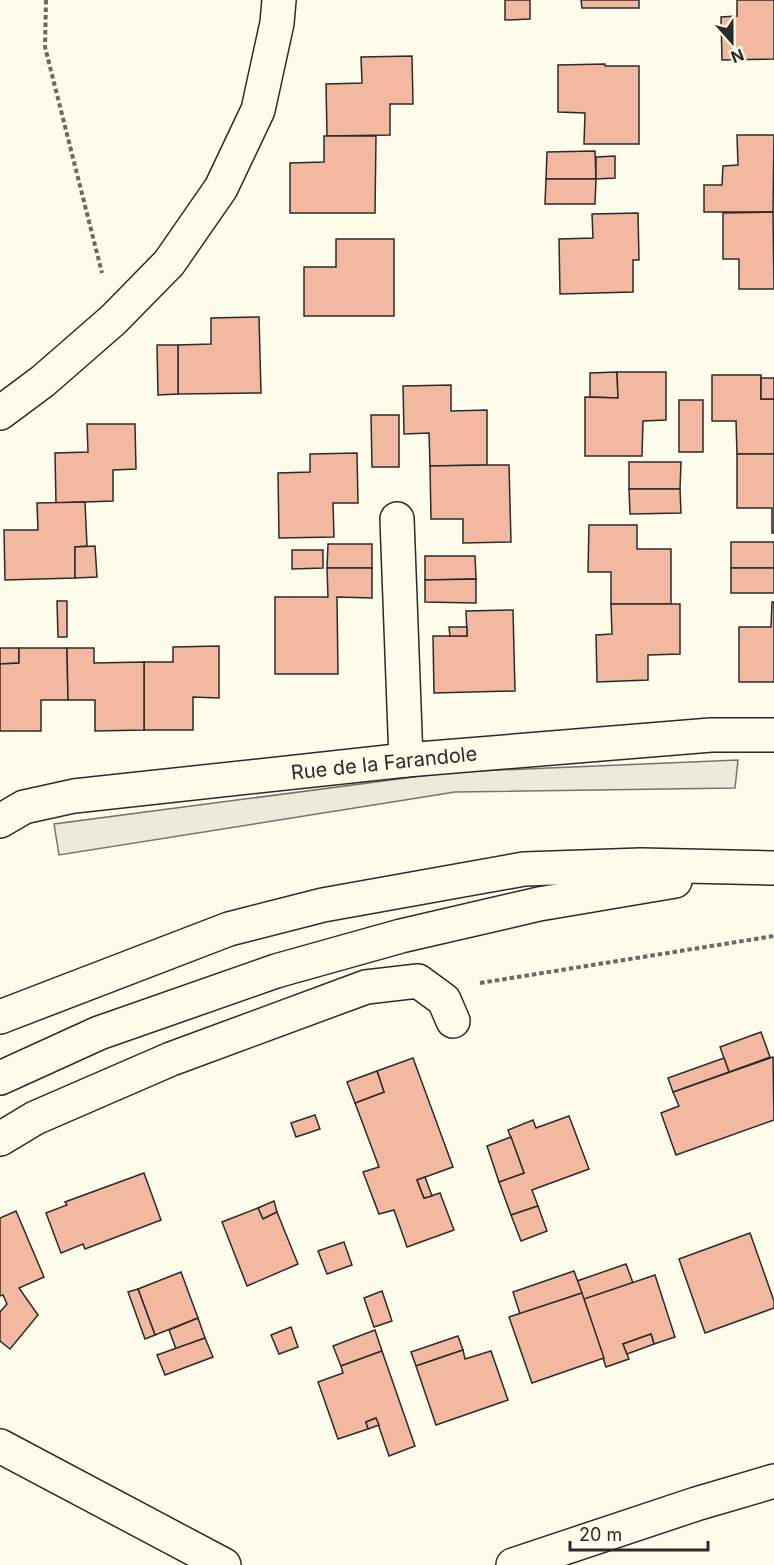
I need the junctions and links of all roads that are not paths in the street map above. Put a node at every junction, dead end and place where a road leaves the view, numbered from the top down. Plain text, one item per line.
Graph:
1 (279, 0) edge
2 (0, 413) edge
3 (397, 519) dead end
4 (774, 735) edge
5 (406, 760) junction
6 (0, 821) edge
7 (762, 868) edge
8 (0, 1017) edge
9 (453, 1021) dead end
10 (0, 1078) edge
11 (0, 1138) edge
12 (0, 1446) edge
13 (774, 1481) edge
14 (224, 1565) edge
15 (513, 1565) edge

1 - 2 street
3 - 5 street
4 - 5 street, Rue de la Farandole
5 - 6 street, Rue de la Farandole
7 - 8 street
7 - 10 street
9 - 11 street
12 - 14 street
13 - 15 street

